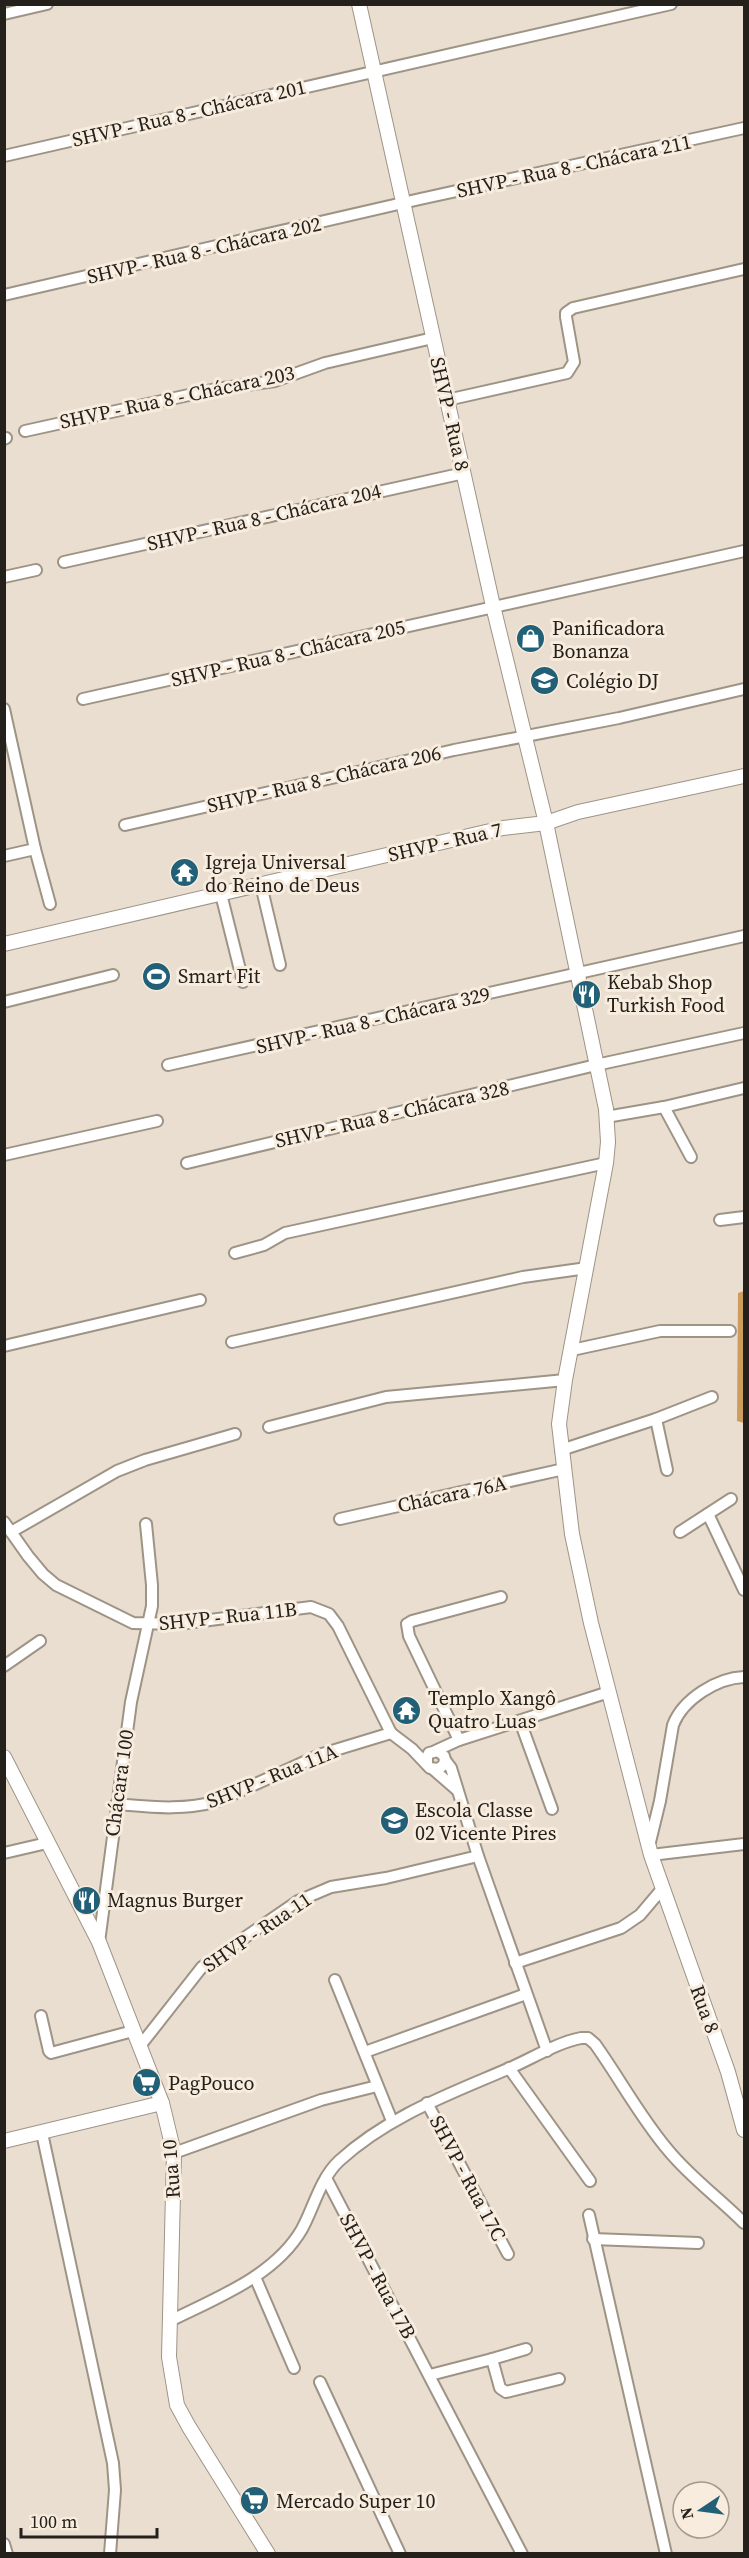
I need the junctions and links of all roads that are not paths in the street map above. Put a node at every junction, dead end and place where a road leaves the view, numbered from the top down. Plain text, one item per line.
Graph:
1 (48, 4) edge
2 (359, 4) edge
3 (671, 4) edge
4 (4, 14) edge
5 (373, 70) junction
6 (744, 128) edge
7 (4, 156) edge
8 (403, 204) junction
9 (744, 268) edge
10 (4, 295) edge
11 (433, 338) junction
12 (447, 400) junction
13 (25, 431) dead end
14 (464, 473) junction
15 (744, 551) edge
16 (64, 562) dead end
17 (36, 570) dead end
18 (4, 577) edge
19 (493, 606) junction
20 (744, 689) edge
21 (83, 699) dead end
22 (5, 708) edge
23 (524, 736) junction
24 (744, 776) edge
25 (546, 823) junction
26 (125, 825) dead end
27 (36, 849) junction
28 (4, 856) edge
29 (261, 885) junction
30 (221, 894) junction
31 (50, 904) dead end
32 (744, 936) edge
33 (4, 944) edge
34 (280, 965) dead end
35 (577, 974) junction
36 (113, 975) dead end
37 (243, 982) dead end
38 (4, 1002) edge
39 (744, 1033) edge
40 (168, 1065) dead end
41 (596, 1065) junction
42 (744, 1088) edge
43 (664, 1107) junction
44 (606, 1117) junction
45 (157, 1121) dead end
46 (4, 1155) edge
47 (691, 1157) dead end
48 (187, 1163) dead end
49 (606, 1163) junction
50 (744, 1217) edge
51 (720, 1220) dead end
52 (235, 1252) dead end
53 (588, 1268) junction
54 (200, 1300) dead end
55 (730, 1331) dead end
56 (232, 1341) dead end
57 (4, 1346) edge
58 (572, 1350) junction
59 (565, 1380) junction
60 (712, 1397) dead end
61 (656, 1419) junction
62 (269, 1427) dead end
63 (235, 1434) dead end
64 (561, 1450) junction
65 (564, 1469) junction
66 (667, 1470) dead end
67 (730, 1498) dead end
68 (708, 1514) junction
69 (340, 1519) dead end
70 (146, 1524) dead end
71 (8, 1527) edge
72 (680, 1532) dead end
73 (744, 1590) edge
74 (501, 1597) dead end
75 (148, 1625) junction
76 (40, 1641) dead end
77 (4, 1666) edge
78 (744, 1677) edge
79 (609, 1692) junction
80 (520, 1721) junction
81 (392, 1733) junction
82 (456, 1741) junction
83 (412, 1749) junction
84 (439, 1754) junction
85 (5, 1758) edge
86 (431, 1767) junction
87 (457, 1791) junction
88 (116, 1804) junction
89 (552, 1809) dead end
90 (47, 1843) junction
91 (744, 1845) edge
92 (650, 1851) junction
93 (4, 1853) edge
94 (478, 1856) junction
95 (662, 1890) junction
96 (99, 1942) junction
97 (515, 1963) junction
98 (335, 1980) dead end
99 (526, 1994) junction
100 (41, 2016) dead end
101 (133, 2031) junction
102 (140, 2046) junction
103 (547, 2051) junction
104 (365, 2052) junction
105 (509, 2068) junction
106 (377, 2086) junction
107 (162, 2103) junction
108 (427, 2103) junction
109 (392, 2121) junction
110 (744, 2130) edge
111 (42, 2133) junction
112 (4, 2141) edge
113 (174, 2153) junction
114 (326, 2178) junction
115 (590, 2181) dead end
116 (589, 2215) dead end
117 (744, 2223) edge
118 (593, 2239) junction
119 (698, 2243) dead end
120 (508, 2254) dead end
121 (255, 2277) junction
122 (170, 2321) junction
123 (526, 2349) dead end
124 (492, 2359) junction
125 (294, 2368) dead end
126 (430, 2375) junction
127 (559, 2379) dead end
128 (320, 2382) dead end
129 (4, 2544) edge
130 (7, 2553) edge
131 (110, 2553) edge
132 (268, 2553) edge
133 (400, 2553) edge
134 (522, 2553) edge
135 (666, 2553) edge

1 - 4 street
2 - 5 street, SHVP - Rua 8
3 - 5 street, SHVP - Rua 8 - Chácara 201
5 - 7 street, SHVP - Rua 8 - Chácara 201
5 - 8 street, SHVP - Rua 8
6 - 8 street, SHVP - Rua 8 - Chácara 211
8 - 10 street, SHVP - Rua 8 - Chácara 202
8 - 11 street, SHVP - Rua 8
9 - 12 street
11 - 12 street, SHVP - Rua 8
11 - 13 street, SHVP - Rua 8 - Chácara 203
12 - 14 street, SHVP - Rua 8
14 - 16 street, SHVP - Rua 8 - Chácara 204
14 - 19 street, SHVP - Rua 8
15 - 19 street, SHVP - Rua 8 - Chácara 205
17 - 18 street
19 - 21 street, SHVP - Rua 8 - Chácara 205
19 - 23 street, SHVP - Rua 8
20 - 23 street, SHVP - Rua 8 - Chácara 206
22 - 27 street
23 - 25 street, SHVP - Rua 8
23 - 26 street, SHVP - Rua 8 - Chácara 206
24 - 25 street, SHVP - Rua 7
25 - 29 street, SHVP - Rua 7
25 - 35 street, SHVP - Rua 8
27 - 28 street
27 - 31 street
29 - 30 street, SHVP - Rua 7
29 - 34 street
30 - 33 street, SHVP - Rua 7
30 - 37 street
32 - 35 street, SHVP - Rua 8 - Chácara 329
35 - 40 street, SHVP - Rua 8 - Chácara 329
35 - 41 street, SHVP - Rua 8
36 - 38 street
39 - 41 street, SHVP - Rua 8 - Chácara 328
41 - 44 street, SHVP - Rua 8
41 - 48 street, SHVP - Rua 8 - Chácara 328
42 - 43 street
43 - 44 street
43 - 47 street
44 - 49 street, SHVP - Rua 8
45 - 46 street
49 - 52 street
49 - 53 street, SHVP - Rua 8
50 - 51 street
53 - 56 street
53 - 58 street, SHVP - Rua 8
54 - 57 street
55 - 58 street
58 - 59 street, Rua 8
59 - 62 street
59 - 64 street, Rua 8
60 - 61 street
61 - 64 street
61 - 66 street
63 - 71 street
64 - 65 street, Rua 8
65 - 69 street, Chácara 76A
65 - 79 street, Rua 8
67 - 68 street
68 - 72 street
68 - 73 street
70 - 75 street, Chácara 100
71 - 75 street, SHVP - Rua 11B
74 - 82 street
75 - 81 street, SHVP - Rua 11B
75 - 88 street, Chácara 100
76 - 77 street
78 - 92 street
79 - 80 street
79 - 92 street, Rua 8
80 - 82 street
80 - 89 street
81 - 83 street, SHVP - Rua 11B
81 - 88 street, SHVP - Rua 11A
82 - 84 street
83 - 84 street
83 - 86 street, SHVP - Rua 11B
84 - 86 street
84 - 86 street
84 - 87 street
85 - 90 street, Rua 10
86 - 87 street, SHVP - Rua 11B
87 - 94 street
88 - 96 street, Chácara 100
90 - 93 street
90 - 96 street, Rua 10
91 - 92 street
92 - 95 street, Rua 8
94 - 97 street
94 - 102 street, SHVP - Rua 11
95 - 97 street
95 - 110 street, Rua 8
96 - 101 street, Rua 10
97 - 99 street
98 - 104 street
99 - 103 street
99 - 104 street
100 - 101 street
101 - 102 street, Rua 10
102 - 107 street, Rua 10
103 - 105 street
103 - 117 street
104 - 106 street
105 - 108 street
105 - 115 street
106 - 109 street
106 - 113 street
107 - 111 street
107 - 113 street, Rua 10
108 - 109 street
108 - 120 street, SHVP - Rua 17C
109 - 114 street
111 - 112 street
111 - 131 street
113 - 122 street, Rua 10
114 - 121 street
114 - 126 street, SHVP - Rua 17B
116 - 118 street
118 - 119 street
118 - 135 street
121 - 122 street
121 - 125 street
122 - 132 street, Rua 10
123 - 124 street
124 - 126 street
124 - 127 street
126 - 134 street, SHVP - Rua 17B
128 - 133 street
129 - 130 street

